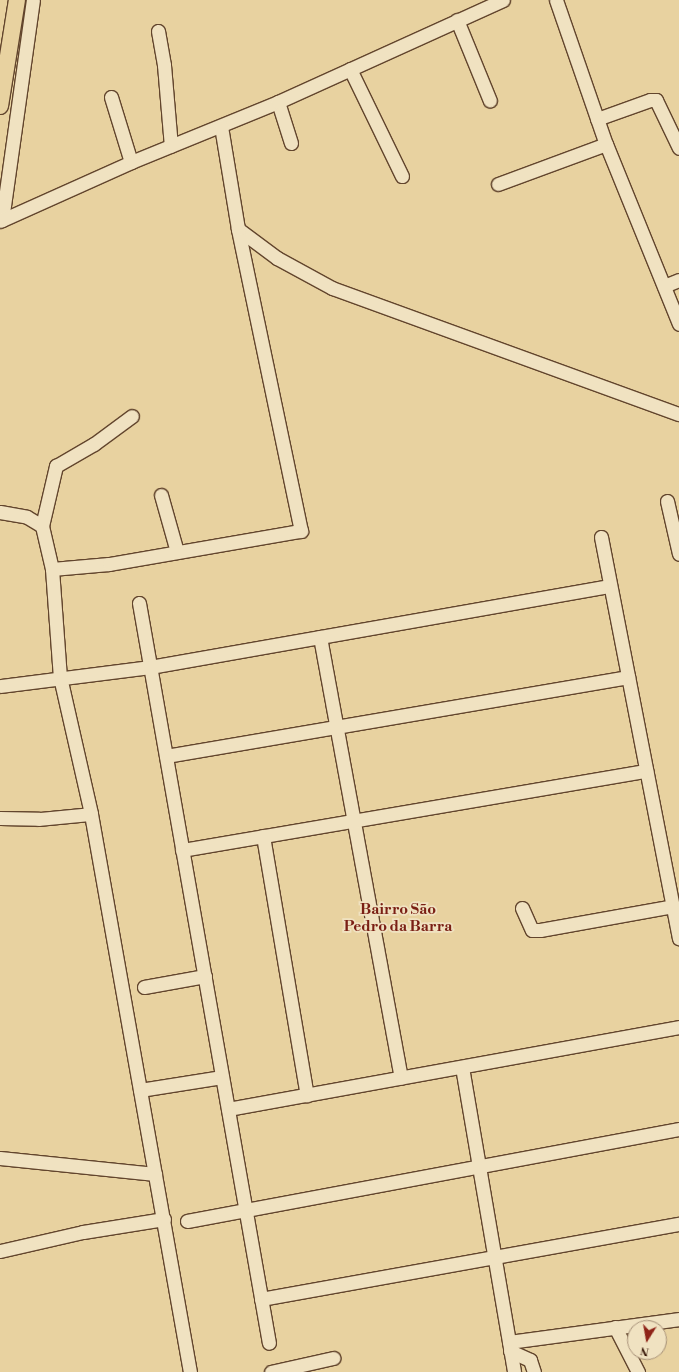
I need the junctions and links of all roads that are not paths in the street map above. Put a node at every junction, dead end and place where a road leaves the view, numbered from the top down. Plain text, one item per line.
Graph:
1 (17, 0) edge
2 (33, 0) edge
3 (503, 0) edge
4 (556, 0) edge
5 (457, 20) junction
6 (158, 31) dead end
7 (350, 69) junction
8 (111, 97) dead end
9 (490, 101) dead end
10 (278, 102) junction
11 (0, 106) edge
12 (597, 119) junction
13 (222, 126) junction
14 (291, 143) dead end
15 (606, 144) junction
16 (171, 146) junction
17 (679, 148) edge
18 (131, 162) junction
19 (402, 176) dead end
20 (498, 184) dead end
21 (1, 220) edge
22 (238, 229) junction
23 (679, 280) edge
24 (664, 286) junction
25 (679, 324) edge
26 (679, 414) edge
27 (132, 416) dead end
28 (161, 495) dead end
29 (667, 501) dead end
30 (0, 512) edge
31 (42, 526) junction
32 (601, 537) dead end
33 (177, 552) junction
34 (679, 554) edge
35 (52, 569) junction
36 (610, 586) junction
37 (138, 603) dead end
38 (320, 637) junction
39 (150, 667) junction
40 (60, 677) junction
41 (628, 677) junction
42 (0, 686) edge
43 (337, 727) junction
44 (166, 756) junction
45 (646, 771) junction
46 (91, 814) junction
47 (0, 818) edge
48 (354, 821) junction
49 (263, 836) junction
50 (182, 850) junction
51 (673, 906) junction
52 (522, 908) dead end
53 (679, 938) edge
54 (204, 976) junction
55 (144, 987) dead end
56 (679, 1027) edge
57 (462, 1067) junction
58 (222, 1077) junction
59 (401, 1078) junction
60 (140, 1090) junction
61 (307, 1095) junction
62 (228, 1109) junction
63 (679, 1129) edge
64 (0, 1158) edge
65 (480, 1166) junction
66 (155, 1174) junction
67 (246, 1210) junction
68 (164, 1218) junction
69 (187, 1221) dead end
70 (679, 1224) edge
71 (0, 1251) edge
72 (496, 1258) junction
73 (261, 1299) junction
74 (679, 1319) edge
75 (615, 1327) junction
76 (269, 1343) dead end
77 (509, 1346) junction
78 (333, 1358) dead end
79 (190, 1372) edge
80 (271, 1372) edge
81 (514, 1372) edge
82 (534, 1372) edge
83 (638, 1372) edge

1 - 11 main road
2 - 21 street
3 - 5 street
4 - 12 street
5 - 7 street
5 - 9 street
6 - 16 street
7 - 10 street
7 - 19 street
8 - 18 street
10 - 13 street
10 - 14 street
12 - 15 street
12 - 17 street
13 - 16 street
13 - 22 street
15 - 20 street
15 - 24 street
16 - 18 street
18 - 21 street
22 - 26 street
22 - 33 street
23 - 24 street
24 - 25 street
27 - 31 street
28 - 33 street
29 - 34 street
30 - 31 street
31 - 35 street
32 - 36 street
33 - 35 street
35 - 40 street
36 - 38 street
36 - 41 street
37 - 39 street
38 - 39 street
38 - 43 street
39 - 40 street
39 - 44 street
40 - 42 street
40 - 46 street
41 - 43 street
41 - 45 street
43 - 44 street
43 - 48 street
44 - 50 street
45 - 48 street
45 - 51 street
46 - 47 street
46 - 60 street
48 - 49 street
48 - 59 street
49 - 50 street
49 - 61 street
50 - 54 street
51 - 52 street
51 - 53 street
54 - 55 street
54 - 58 street
56 - 57 street
57 - 59 street
57 - 65 street
58 - 60 street
58 - 62 street
59 - 61 street
60 - 66 street
61 - 62 street
62 - 67 street
63 - 65 street
64 - 66 street
65 - 67 street
65 - 72 street
66 - 68 street
67 - 69 street
67 - 73 street
68 - 71 street
68 - 79 street
70 - 72 street
72 - 73 street
72 - 77 street
73 - 76 street
74 - 75 street
75 - 77 street
75 - 83 street
77 - 81 street
77 - 82 street
78 - 80 street

